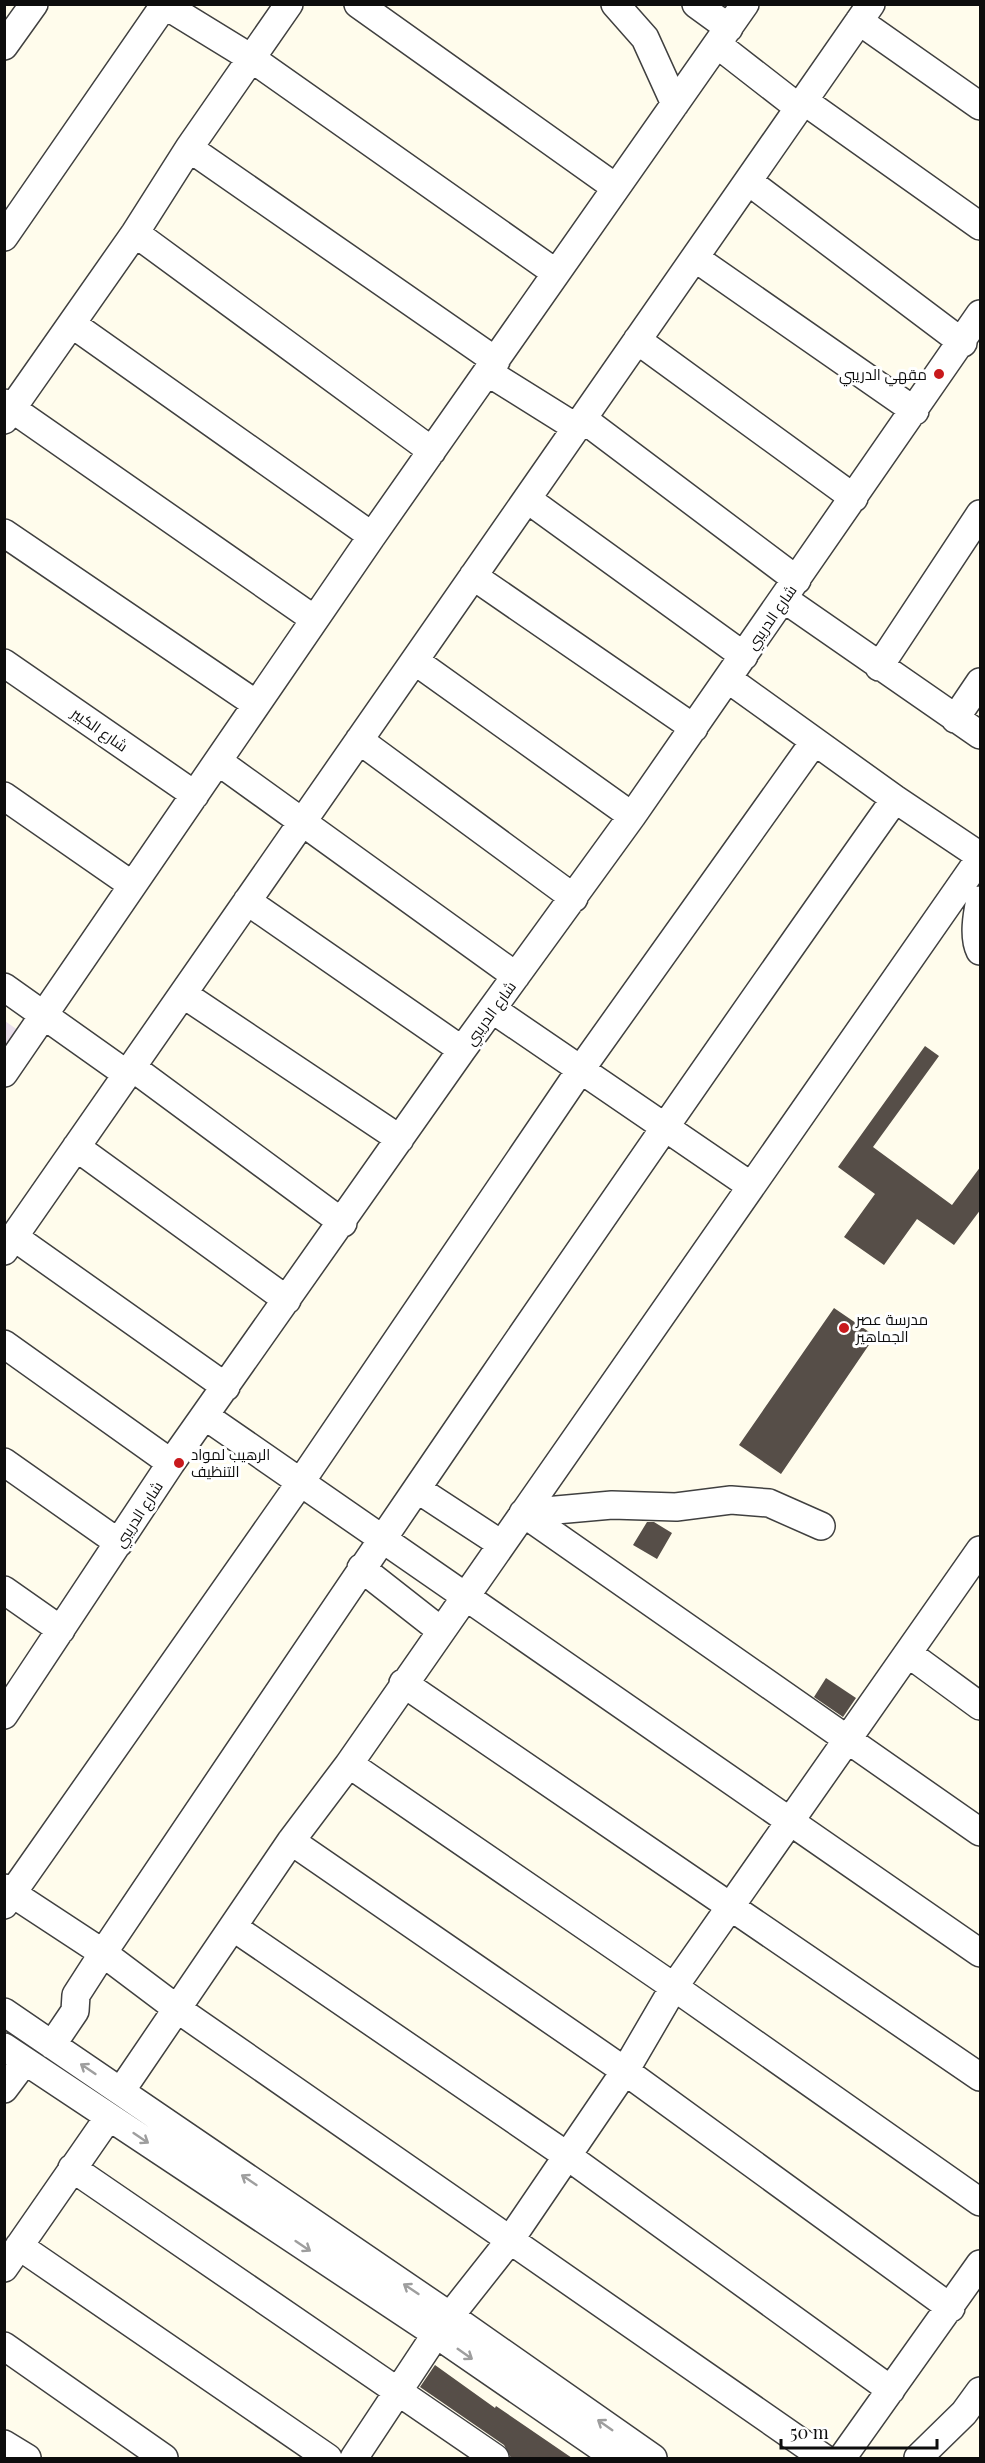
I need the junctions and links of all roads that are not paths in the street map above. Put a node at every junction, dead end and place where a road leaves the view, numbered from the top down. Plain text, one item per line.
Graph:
1 (34, 4) edge
2 (289, 4) edge
3 (358, 4) edge
4 (615, 4) edge
5 (696, 4) edge
6 (746, 4) edge
7 (164, 5) edge
8 (865, 13) edge
9 (724, 37) junction
10 (4, 46) edge
11 (250, 58) junction
12 (802, 104) junction
13 (675, 105) junction
14 (981, 106) edge
15 (189, 148) junction
16 (748, 181) junction
17 (615, 187) junction
18 (981, 226) edge
19 (135, 233) junction
20 (4, 237) edge
21 (695, 258) junction
22 (556, 273) junction
23 (72, 324) junction
24 (975, 326) edge
25 (638, 340) junction
26 (493, 367) junction
27 (7, 411) edge
28 (915, 411) junction
29 (580, 423) junction
30 (432, 451) junction
31 (854, 498) junction
32 (527, 499) junction
33 (981, 514) edge
34 (4, 533) edge
35 (372, 536) junction
36 (473, 576) junction
37 (791, 589) junction
38 (314, 619) junction
39 (744, 656) junction
40 (415, 661) junction
41 (4, 663) edge
42 (879, 667) junction
43 (728, 679) junction
44 (981, 682) edge
45 (256, 704) junction
46 (955, 719) junction
47 (694, 728) junction
48 (981, 735) edge
49 (359, 740) junction
50 (814, 742) junction
51 (219, 762) junction
52 (195, 795) junction
53 (4, 796) edge
54 (895, 799) junction
55 (632, 816) junction
56 (303, 822) junction
57 (981, 857) edge
58 (132, 885) junction
59 (574, 898) junction
60 (981, 900) edge
61 (247, 901) junction
62 (981, 951) edge
63 (516, 976) junction
64 (4, 987) edge
65 (183, 993) junction
66 (492, 1009) junction
67 (44, 1014) junction
68 (462, 1050) junction
69 (581, 1069) junction
70 (130, 1072) junction
71 (4, 1073) edge
72 (664, 1125) junction
73 (400, 1139) junction
74 (76, 1147) junction
75 (751, 1186) junction
76 (343, 1223) junction
77 (9, 1244) edge
78 (287, 1300) junction
79 (4, 1344) edge
80 (226, 1387) junction
81 (205, 1416) junction
82 (4, 1462) edge
83 (171, 1463) junction
84 (300, 1483) junction
85 (417, 1489) junction
86 (523, 1513) junction
87 (821, 1526) dead end
88 (380, 1540) junction
89 (119, 1543) junction
90 (501, 1544) junction
91 (981, 1550) edge
92 (361, 1568) junction
93 (972, 1580) edge
94 (4, 1590) edge
95 (464, 1596) junction
96 (61, 1630) junction
97 (440, 1630) junction
98 (909, 1654) junction
99 (403, 1683) junction
100 (981, 1706) edge
101 (5, 1713) edge
102 (848, 1740) junction
103 (349, 1764) junction
104 (790, 1821) junction
105 (981, 1832) edge
106 (291, 1841) junction
107 (7, 1895) edge
108 (731, 1905) junction
109 (232, 1927) junction
110 (103, 1953) junction
111 (981, 1953) edge
112 (674, 1987) junction
113 (176, 2008) junction
114 (4, 2012) edge
115 (52, 2045) junction
116 (15, 2054) edge
117 (625, 2071) junction
118 (981, 2077) edge
119 (4, 2089) edge
120 (121, 2091) junction
121 (108, 2118) junction
122 (566, 2155) junction
123 (72, 2168) junction
124 (981, 2202) edge
125 (510, 2240) junction
126 (19, 2246) junction
127 (981, 2264) edge
128 (4, 2268) edge
129 (951, 2308) junction
130 (443, 2325) junction
131 (4, 2346) edge
132 (891, 2390) junction
133 (981, 2391) edge
134 (398, 2392) junction
135 (972, 2414) edge
136 (4, 2444) edge
137 (27, 2458) edge
138 (164, 2458) edge
139 (328, 2458) edge
140 (354, 2458) edge
141 (495, 2458) edge
142 (616, 2458) edge
143 (653, 2458) edge
144 (824, 2458) edge
145 (842, 2458) edge
146 (918, 2458) edge

1 - 10 street
2 - 11 street
3 - 17 street
4 - 13 street
5 - 9 street
6 - 9 street
7 - 11 street
7 - 20 street
8 - 12 street
8 - 14 street
9 - 12 street
9 - 13 street
11 - 15 street
11 - 22 street
12 - 16 street
12 - 18 street
13 - 17 street
15 - 19 street
15 - 26 street
16 - 21 street
16 - 24 street
17 - 22 street
19 - 23 street
19 - 30 street
21 - 25 street
21 - 28 street
22 - 26 street
23 - 27 street
23 - 35 street
24 - 28 street, شارع الدريبي
25 - 29 street
25 - 31 street
26 - 29 street
26 - 30 street
27 - 38 street
28 - 31 street, شارع الدريبي
29 - 32 street
29 - 37 street
30 - 35 street
31 - 37 street, شارع الدريبي
32 - 36 street
32 - 39 street
33 - 42 street
34 - 45 street
35 - 38 street
36 - 40 street
36 - 47 street
37 - 39 street, شارع الدريبي
37 - 42 street
38 - 45 street
39 - 43 street, شارع الدريبي
40 - 49 street
40 - 55 street
41 - 52 street, شارع الكبير
42 - 46 street
43 - 47 street, شارع الدريبي
43 - 50 street
44 - 46 street
45 - 51 street
46 - 48 street
47 - 55 street, شارع الدريبي
49 - 56 street
49 - 59 street
50 - 54 street
50 - 69 street
51 - 52 street
51 - 56 street
52 - 58 street
53 - 58 street
54 - 57 street
54 - 72 street
55 - 59 street, شارع الدريبي
56 - 61 street
56 - 63 street
57 - 75 street
58 - 67 street
59 - 63 street, شارع الدريبي
60 - 62 street
61 - 65 street
61 - 68 street
63 - 66 street, شارع الدريبي
64 - 67 street
65 - 70 street
65 - 73 street
66 - 68 street, شارع الدريبي
66 - 69 street
67 - 70 street
67 - 71 street
68 - 73 street, شارع الدريبي
69 - 72 street
69 - 84 street
70 - 74 street
70 - 76 street
72 - 75 street
72 - 85 street
73 - 76 street, شارع الدريبي
74 - 77 street
74 - 78 street
75 - 86 street
76 - 78 street, شارع الدريبي
77 - 80 street
78 - 80 street, شارع الدريبي
79 - 83 street
80 - 81 street, شارع الدريبي
81 - 83 street, شارع الدريبي
81 - 84 street
82 - 89 street
83 - 89 street, شارع الدريبي
84 - 88 street
84 - 107 street
85 - 88 street
85 - 90 street
86 - 87 street
86 - 90 street
86 - 102 street
88 - 92 street
88 - 95 street
89 - 96 street, شارع الدريبي
90 - 95 street
91 - 93 street
92 - 97 street
92 - 110 street
93 - 98 street
94 - 96 street
95 - 97 street
95 - 104 street
96 - 101 street, شارع الدريبي
97 - 99 street
98 - 100 street
98 - 102 street
99 - 103 street
99 - 108 street
102 - 104 street
102 - 105 street
103 - 106 street
103 - 112 street
104 - 108 street
104 - 111 street
106 - 109 street
106 - 117 street
107 - 110 street
108 - 112 street
108 - 118 street
109 - 113 street
109 - 122 street
110 - 113 street
110 - 115 street
112 - 117 street
112 - 124 street
113 - 120 street
113 - 125 street
114 - 115 street
120 -> 115 street
116 - 119 street
116 - 121 street
117 - 122 street
117 - 129 street
130 -> 120 street
121 - 123 street
121 -> 130 street
122 - 125 street
122 - 132 street
123 - 126 street
123 - 134 street
125 - 130 street
125 - 144 street
126 - 128 street
126 - 139 street
127 - 129 street
129 - 132 street
130 - 134 street
130 -> 142 street
143 -> 130 street
131 - 138 street
132 - 145 street
133 - 135 street
134 - 140 street
134 - 141 street
135 - 146 street
136 - 137 street

